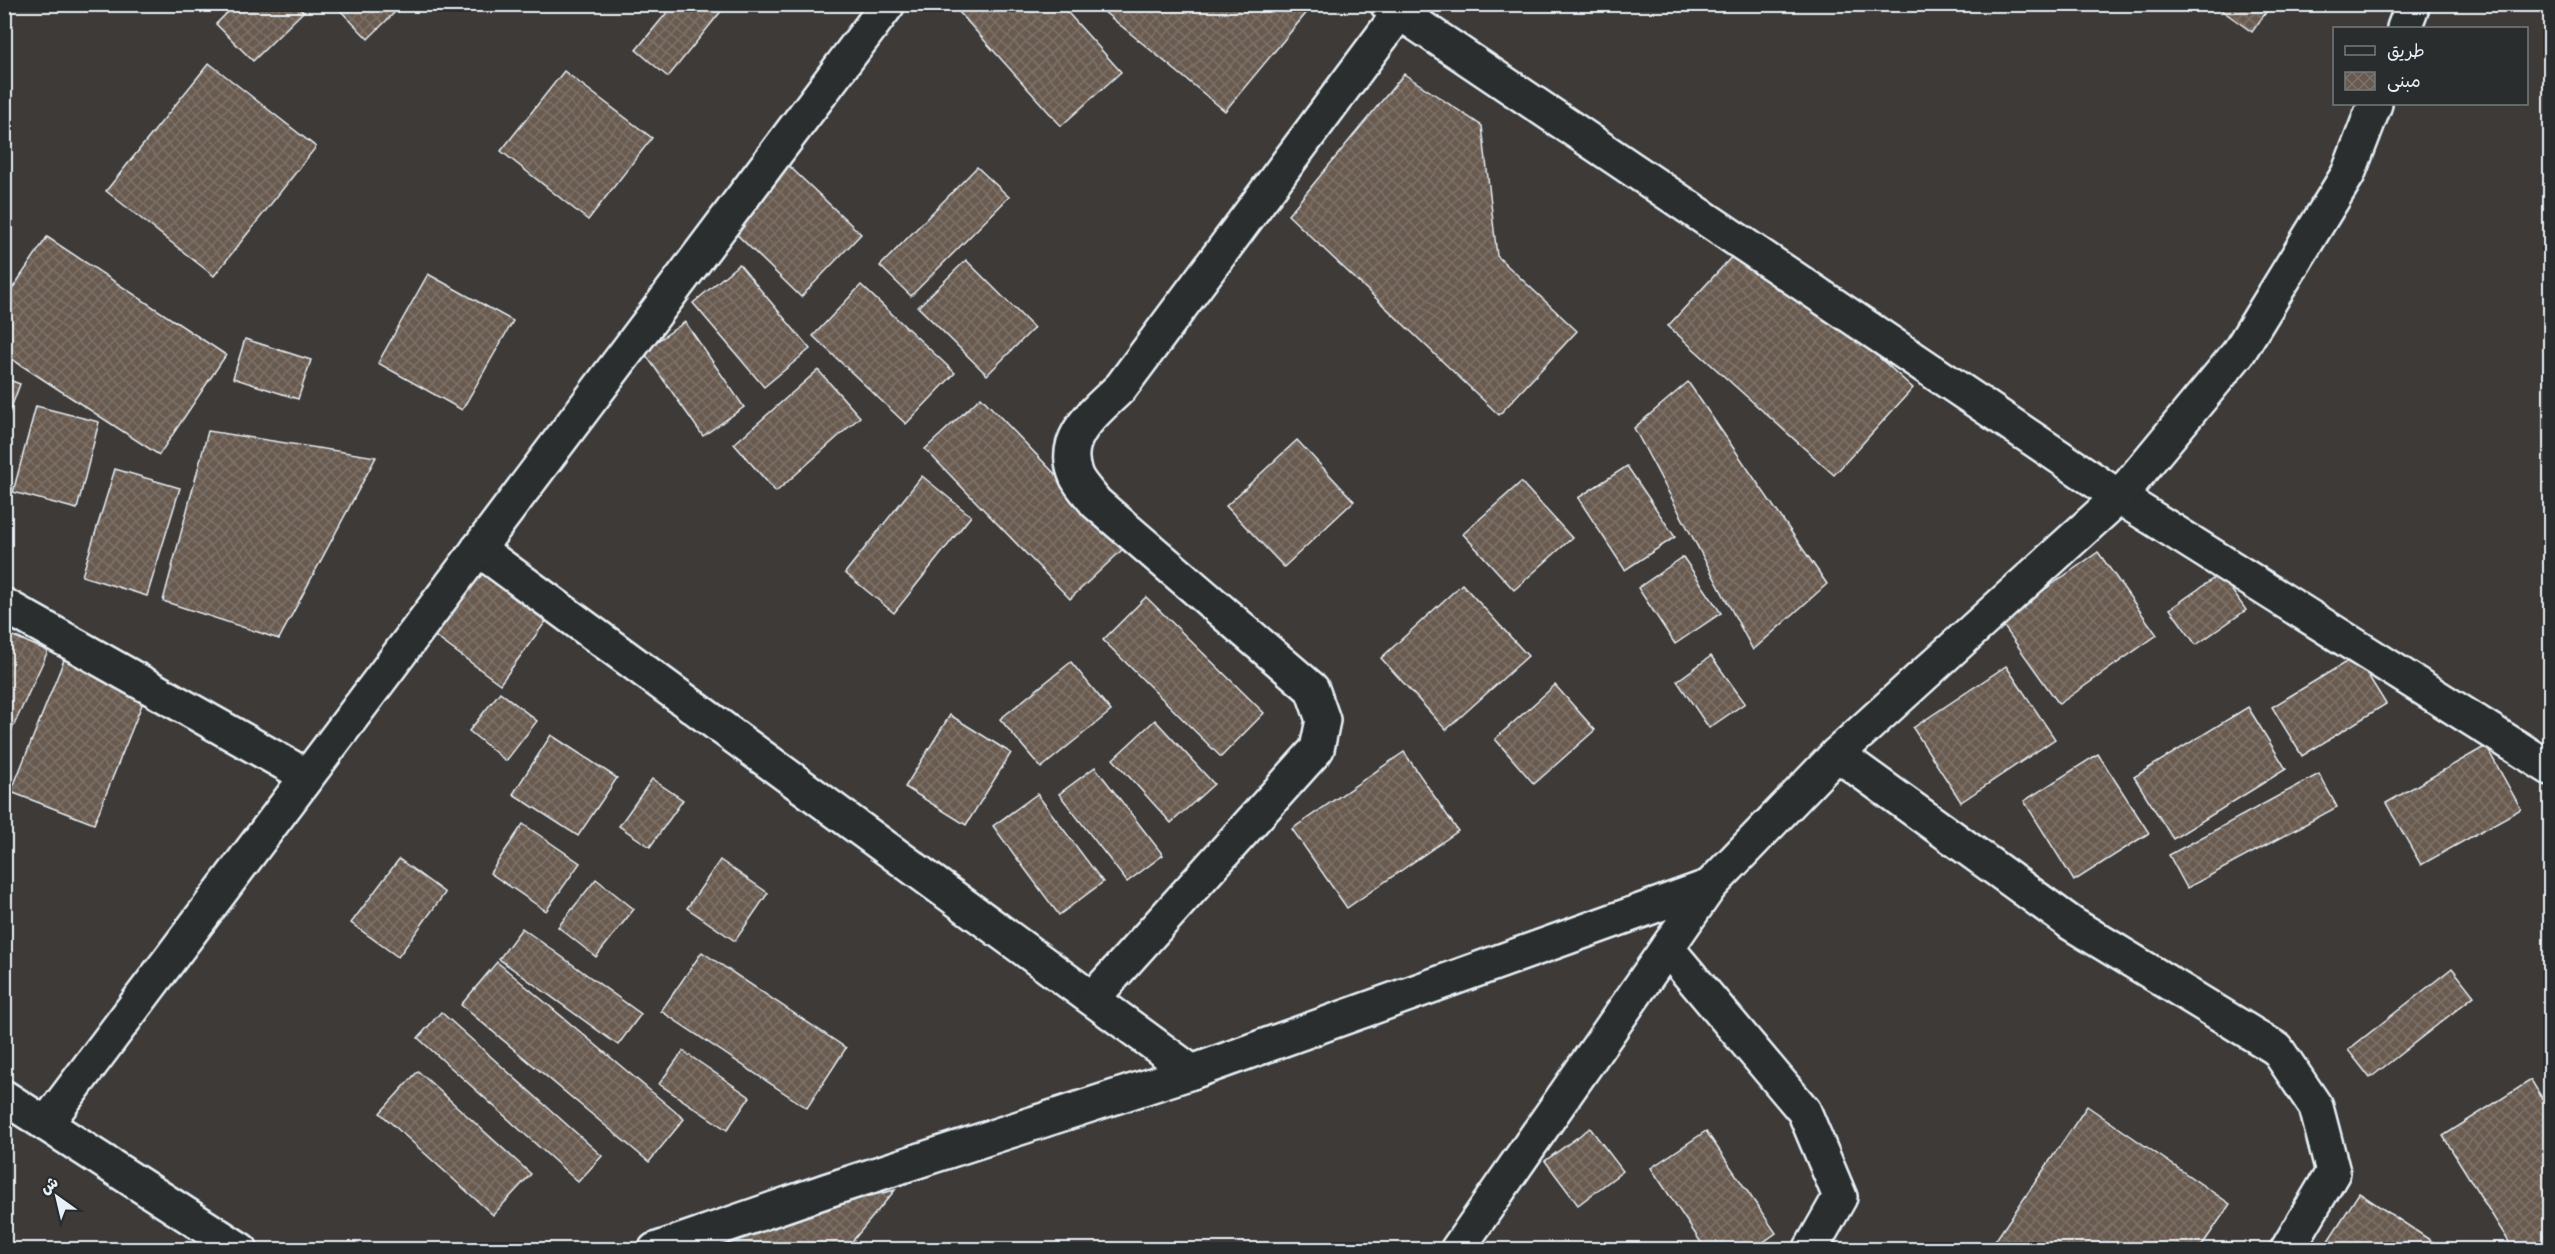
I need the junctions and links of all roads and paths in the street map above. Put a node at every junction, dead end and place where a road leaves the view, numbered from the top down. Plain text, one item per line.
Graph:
1 (888, 4) edge
2 (2414, 4) edge
3 (1398, 7) edge
4 (2404, 27) edge
5 (2375, 105) edge
6 (2120, 497) junction
7 (478, 549) junction
8 (4, 605) edge
9 (1837, 754) junction
10 (2550, 768) edge
11 (307, 776) junction
12 (1710, 886) junction
13 (1667, 948) junction
14 (1093, 998) junction
15 (1192, 1072) junction
16 (4, 1097) edge
17 (46, 1124) junction
18 (241, 1250) edge
19 (656, 1250) edge
20 (1457, 1250) edge
21 (1810, 1250) edge
22 (2287, 1250) edge

1 - 7 street
2 - 4 street
3 - 6 street
3 - 14 street
5 - 6 street
6 - 9 street
6 - 10 street
7 - 11 street
7 - 14 street
8 - 11 street
9 - 12 street
9 - 22 street
11 - 17 street
12 - 13 street
12 - 15 street
13 - 20 street
13 - 21 street
14 - 15 street
15 - 19 street
16 - 17 street
17 - 18 street

